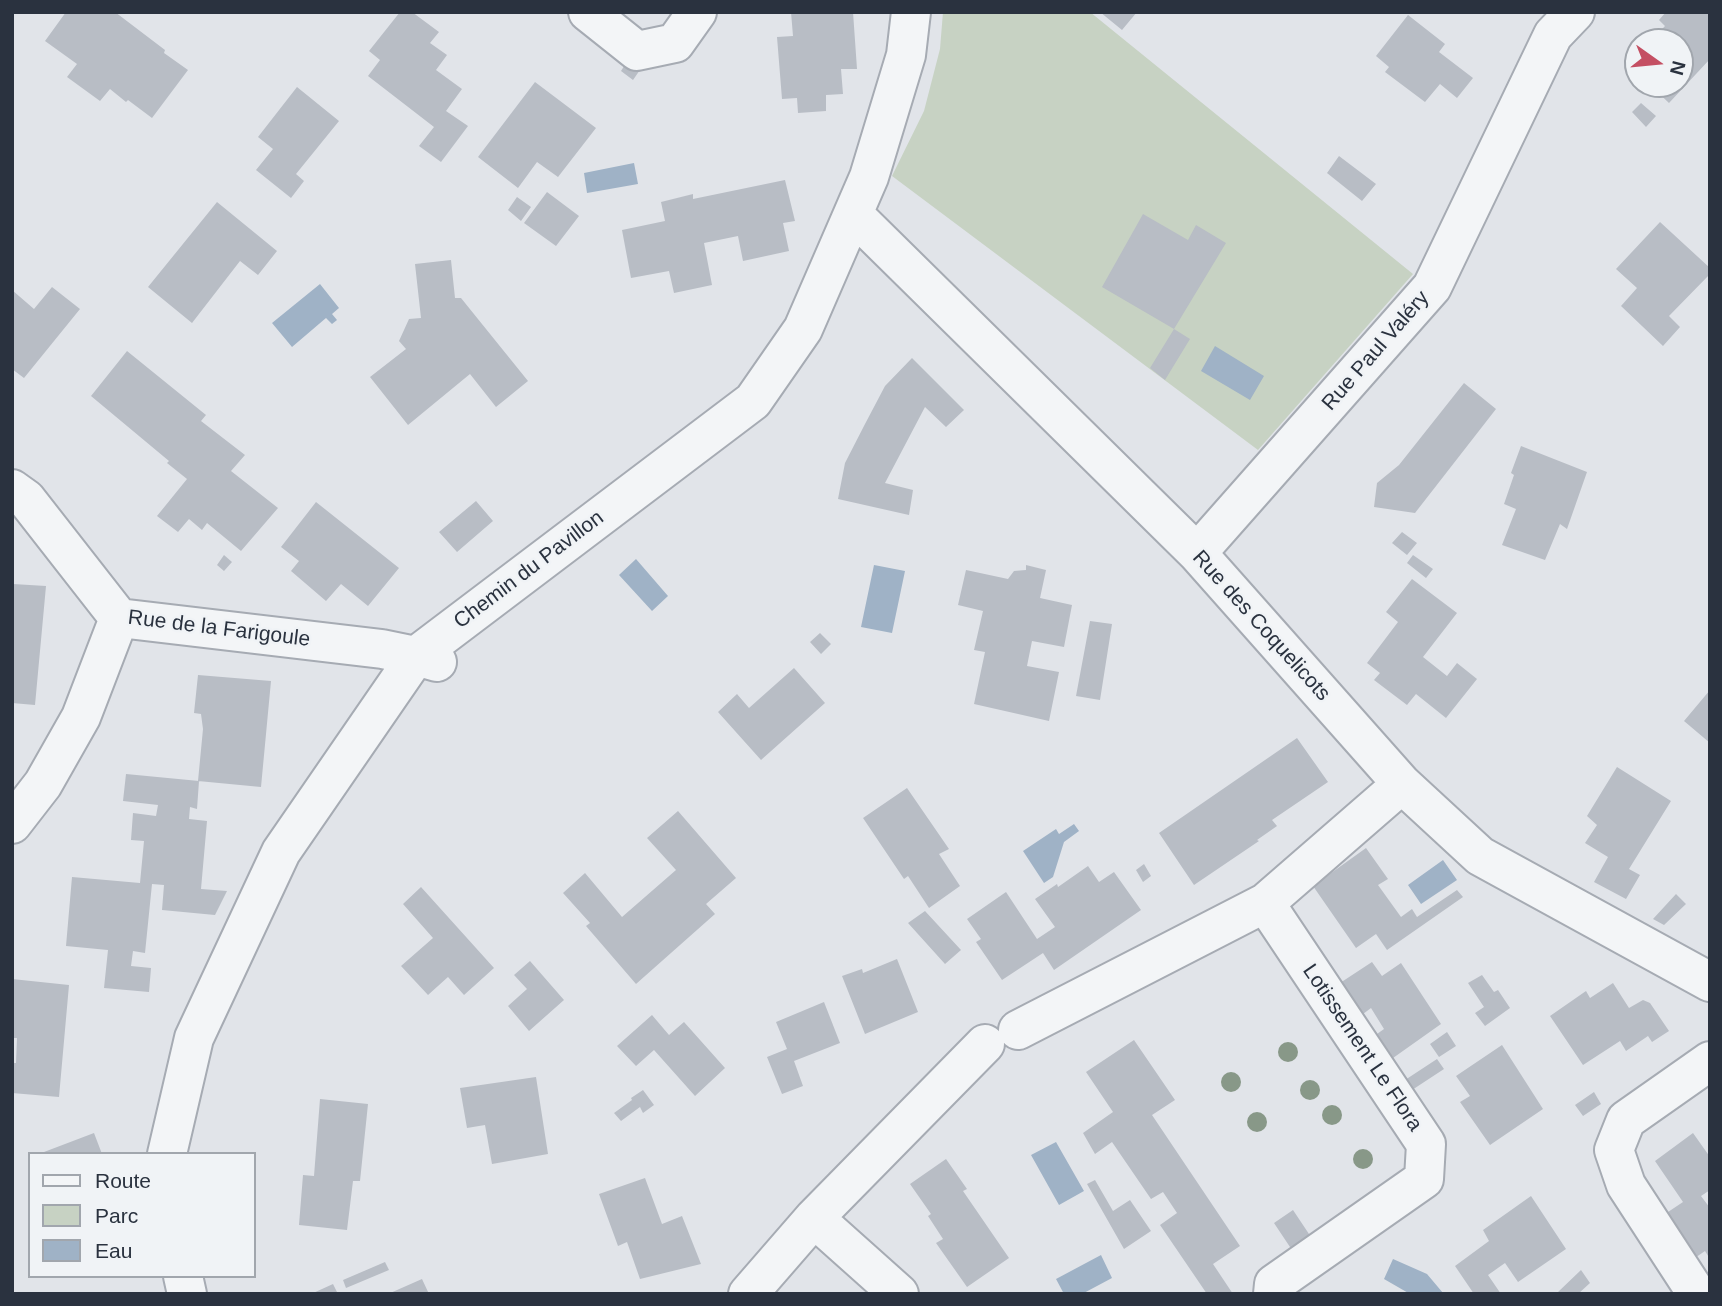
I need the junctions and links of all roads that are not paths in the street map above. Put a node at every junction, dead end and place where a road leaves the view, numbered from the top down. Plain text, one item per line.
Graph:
1 (588, 12) edge
2 (697, 12) edge
3 (911, 12) edge
4 (1575, 12) edge
5 (853, 214) junction
6 (12, 489) edge
7 (1197, 553) junction
8 (118, 618) junction
9 (429, 660) junction
10 (1402, 784) junction
11 (12, 824) edge
12 (1265, 903) junction
13 (1710, 982) edge
14 (1710, 1061) edge
15 (167, 1152) edge
16 (814, 1218) junction
17 (748, 1294) edge
18 (898, 1294) edge
19 (1273, 1294) edge
20 (1698, 1294) edge

1 - 2 street
3 - 5 street, Chemin du Pavillon
4 - 7 street, Rue Paul Valéry
5 - 7 street, Rue des Coquelicots
5 - 9 street, Chemin du Pavillon
6 - 8 street, Rue de la Farigoule
7 - 10 street, Rue des Coquelicots
8 - 9 street, Rue de la Farigoule
8 - 11 street
9 - 15 street, Chemin du Pavillon
10 - 12 street
10 - 13 street, Rue des Coquelicots
12 - 16 street
12 - 19 street, Lotissement Le Flora
14 - 20 street
16 - 17 street
16 - 18 street

